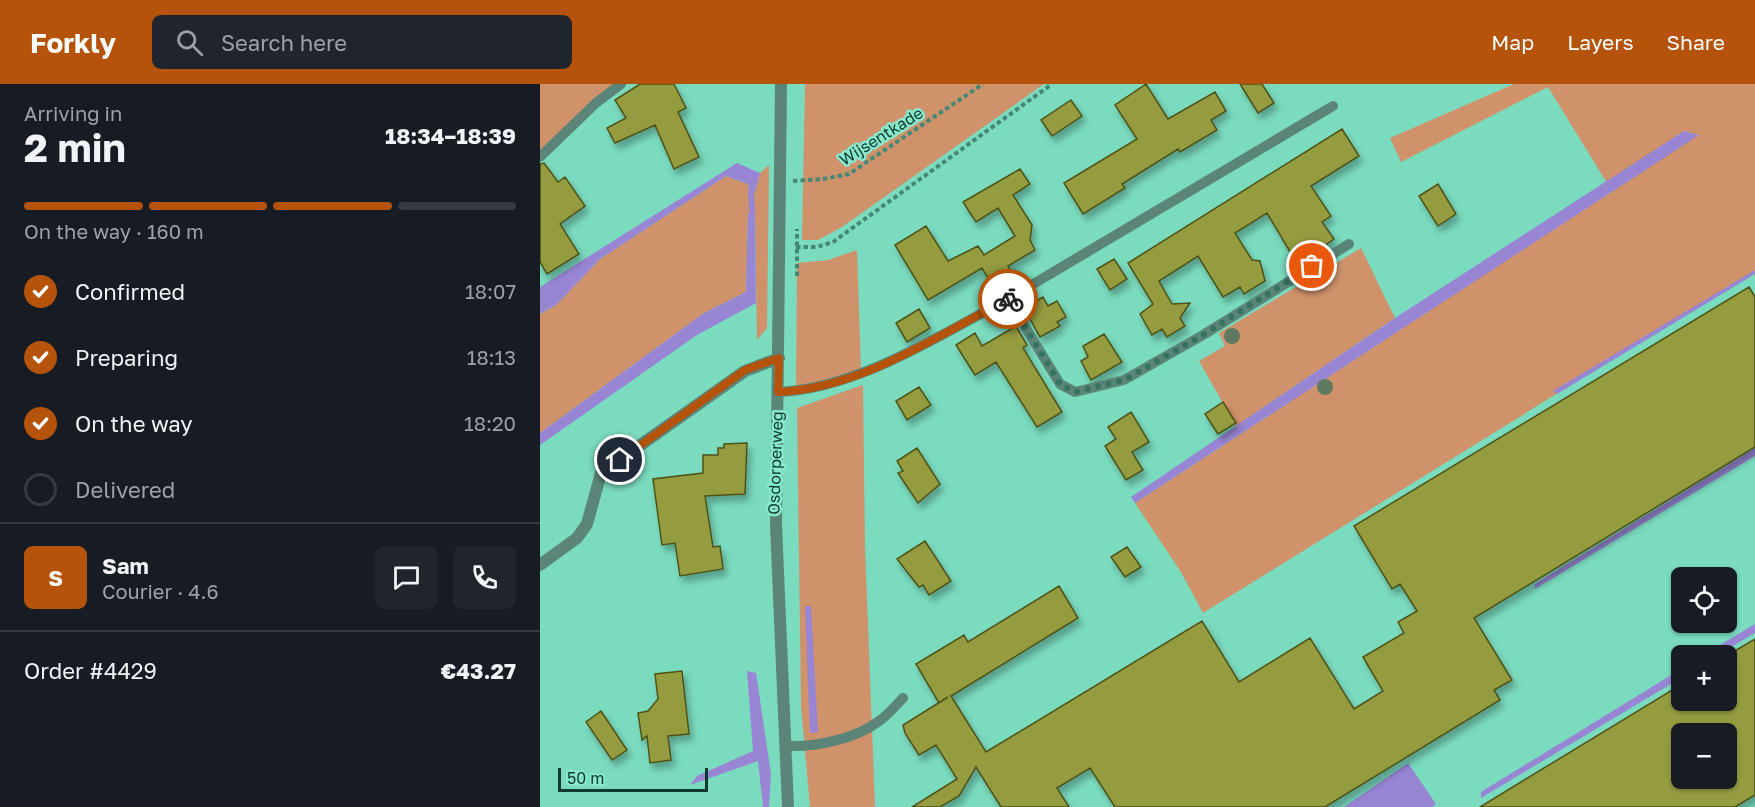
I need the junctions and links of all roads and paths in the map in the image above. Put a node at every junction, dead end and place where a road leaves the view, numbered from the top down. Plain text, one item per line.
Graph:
1 (621, 84) edge
2 (781, 84) edge
3 (983, 84) edge
4 (1052, 84) edge
5 (1333, 105) dead end
6 (540, 157) edge
7 (797, 171) dead end
8 (781, 180) junction
9 (797, 182) junction
10 (797, 192) dead end
11 (797, 225) dead end
12 (1349, 243) dead end
13 (780, 247) junction
14 (797, 247) junction
15 (797, 280) dead end
16 (1008, 299) junction
17 (779, 358) junction
18 (778, 392) junction
19 (540, 565) edge
20 (903, 698) dead end
21 (787, 746) junction
22 (788, 807) edge

1 - 6 lane
2 - 8 street, Osdorperweg
3 - 9 path, Wijsentkade
4 - 14 path
5 - 16 lane
7 - 9 path
8 - 9 path, Wijsentkade
8 - 13 street, Osdorperweg
9 - 10 path
11 - 14 path
12 - 16 lane
13 - 14 path
13 - 17 street, Osdorperweg
14 - 15 path
16 - 18 lane
17 - 18 street, Osdorperweg
17 - 19 street
18 - 21 street, Osdorperweg
20 - 21 lane
21 - 22 street, Osdorperweg

